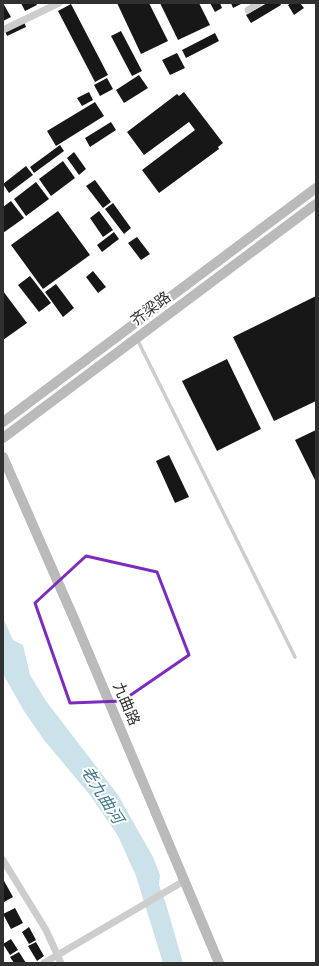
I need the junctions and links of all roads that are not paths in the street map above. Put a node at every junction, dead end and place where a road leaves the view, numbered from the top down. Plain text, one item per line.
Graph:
1 (59, 3) edge
2 (260, 3) edge
3 (248, 10) dead end
4 (5, 29) dead end
5 (316, 188) edge
6 (316, 204) edge
7 (136, 339) junction
8 (3, 422) edge
9 (3, 438) edge
10 (3, 457) edge
11 (296, 657) dead end
12 (3, 860) edge
13 (184, 881) junction
14 (57, 956) junction
15 (44, 963) edge
16 (61, 963) edge
17 (219, 963) edge

1 - 4 street
2 - 3 street
5 - 8 main road, 齐梁路
6 - 7 main road, 齐梁路
7 - 9 main road, 齐梁路
7 - 11 lane
10 - 13 main road, 九曲路
12 - 14 street
13 - 14 street
13 - 17 main road, 九曲路
14 - 15 street
14 - 16 street

